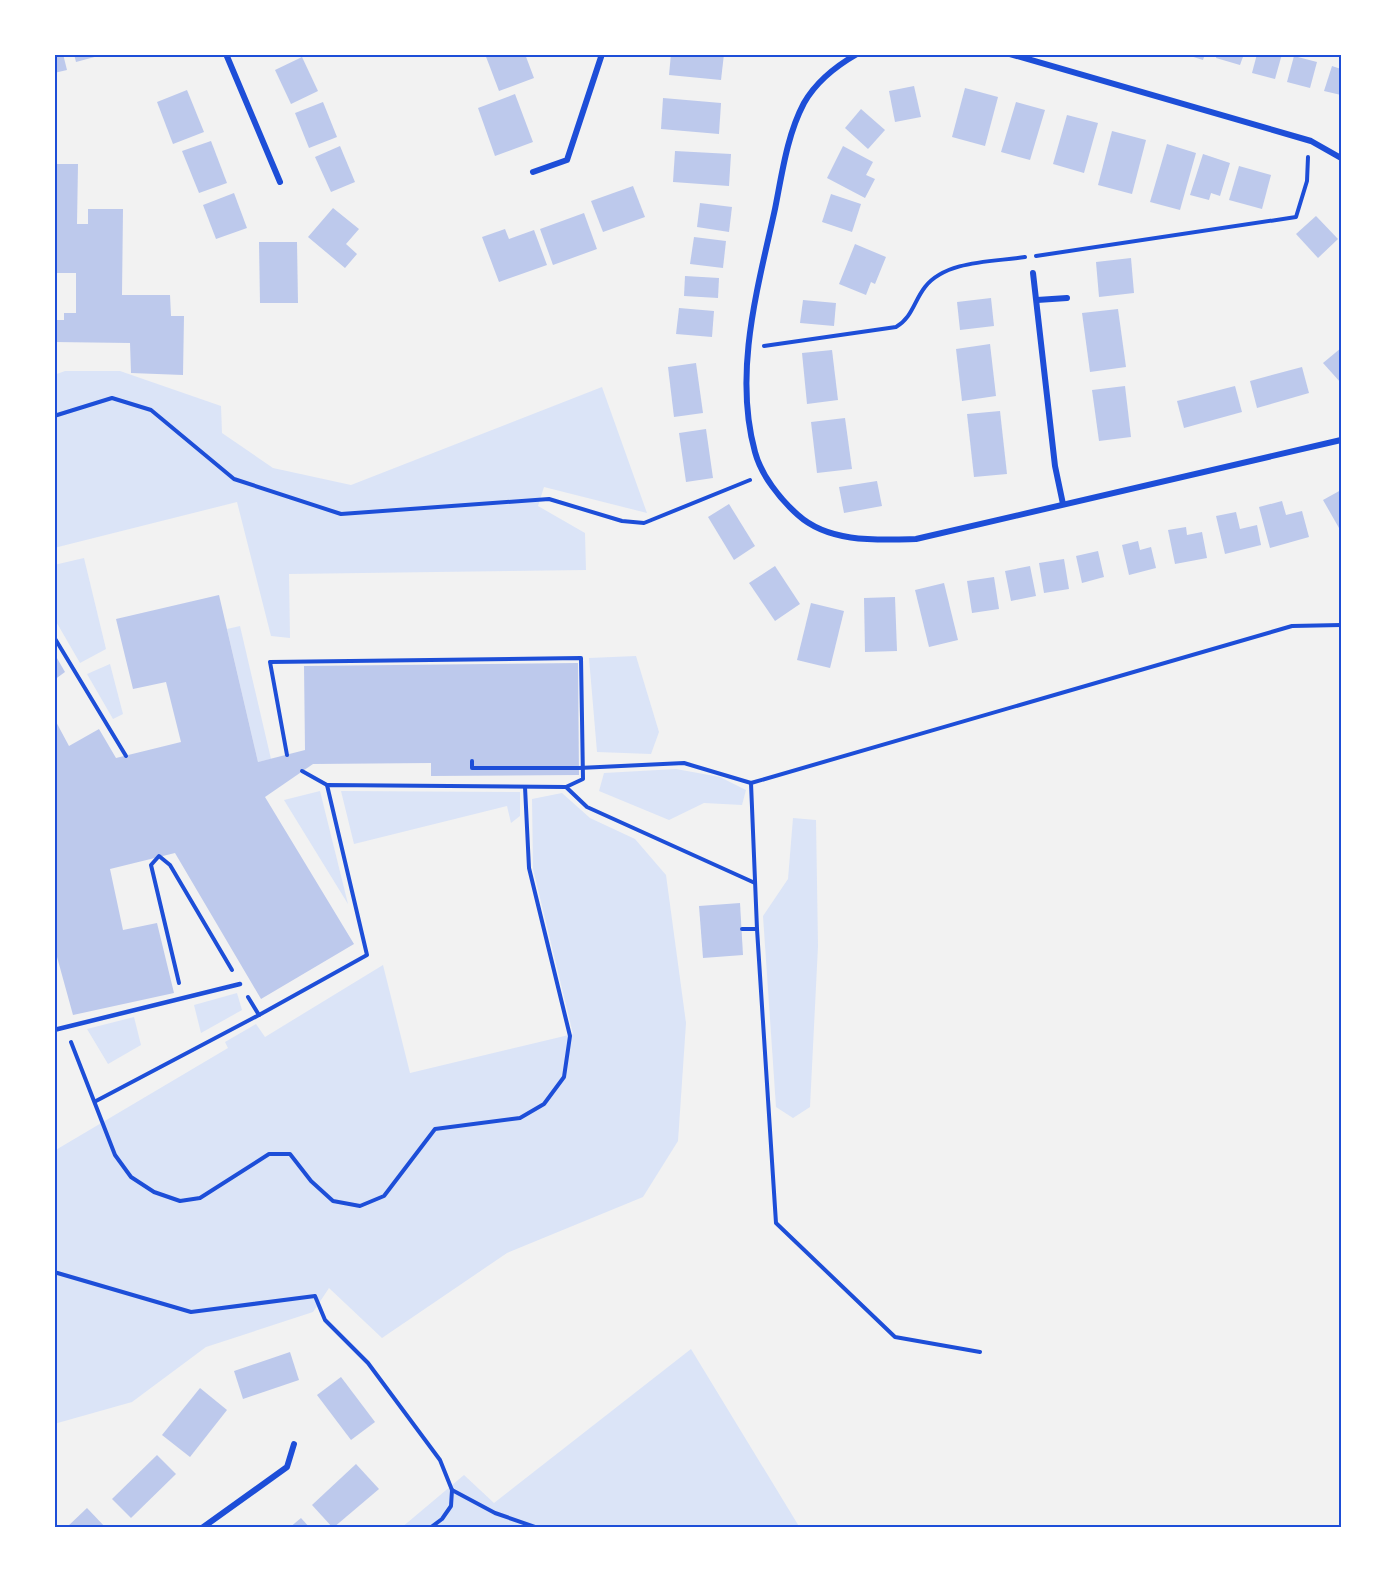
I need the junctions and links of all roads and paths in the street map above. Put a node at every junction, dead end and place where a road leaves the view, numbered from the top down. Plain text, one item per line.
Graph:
1 (226, 54) edge
2 (602, 54) edge
3 (856, 54) edge
4 (1010, 54) edge
5 (1311, 141) junction
6 (1341, 158) edge
7 (533, 172) dead end
8 (280, 182) dead end
9 (1033, 273) dead end
10 (1067, 298) dead end
11 (1037, 300) junction
12 (748, 349) junction
13 (54, 416) edge
14 (1341, 440) edge
15 (765, 475) junction
16 (1063, 504) junction
17 (1341, 625) edge
18 (54, 637) edge
19 (287, 755) dead end
20 (126, 756) dead end
21 (472, 761) dead end
22 (302, 771) dead end
23 (751, 783) junction
24 (327, 785) junction
25 (525, 787) junction
26 (566, 787) junction
27 (755, 883) junction
28 (742, 929) dead end
29 (757, 929) junction
30 (240, 984) junction
31 (183, 998) junction
32 (259, 1015) junction
33 (65, 1028) junction
34 (54, 1030) edge
35 (96, 1101) junction
36 (54, 1272) edge
37 (980, 1352) dead end
38 (294, 1444) dead end
39 (452, 1490) junction
40 (202, 1528) edge
41 (430, 1528) edge
42 (538, 1528) edge

1 - 8 street
2 - 7 street
3 - 12 street
4 - 5 street
5 - 6 street
5 - 12 path
9 - 11 street
10 - 11 street
11 - 16 street
12 - 15 street
13 - 15 path
14 - 16 street
15 - 16 street
17 - 23 path
18 - 20 path
19 - 26 path
21 - 23 path
22 - 24 path
23 - 27 path
24 - 25 path
24 - 32 path
25 - 26 path
25 - 35 path
26 - 27 path
27 - 29 path
28 - 29 path
29 - 37 path
30 - 31 lane
30 - 31 path
30 - 32 path
31 - 33 lane
32 - 35 path
33 - 34 lane
33 - 35 path
36 - 39 path
38 - 40 street
39 - 41 path
39 - 42 path

